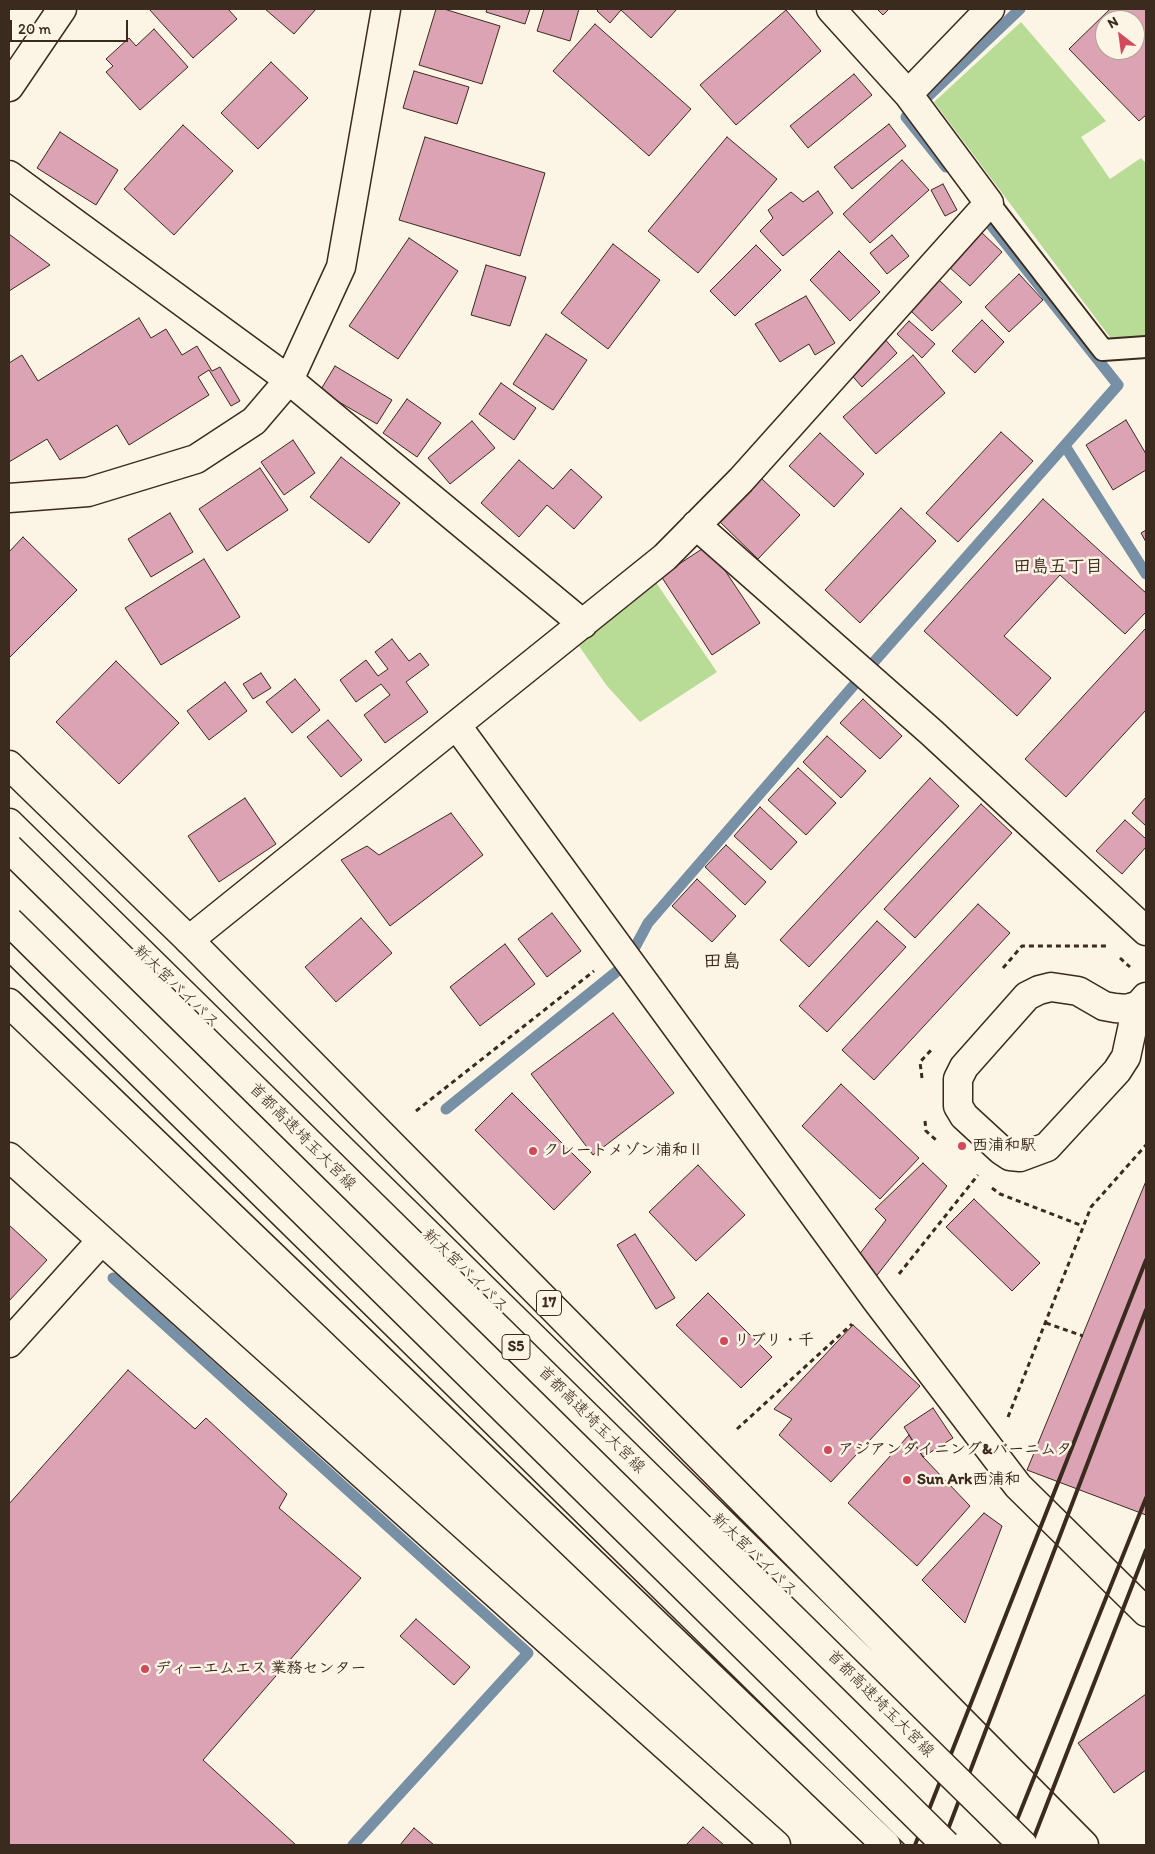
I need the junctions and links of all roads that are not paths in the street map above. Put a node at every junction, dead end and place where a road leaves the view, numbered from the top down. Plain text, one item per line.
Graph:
1 (62, 9) edge
2 (386, 9) edge
3 (831, 9) edge
4 (990, 9) edge
5 (9, 87) edge
6 (908, 94) junction
7 (9, 175) edge
8 (989, 203) junction
9 (1146, 347) edge
10 (289, 380) junction
11 (9, 498) edge
12 (696, 525) junction
13 (583, 624) junction
14 (457, 726) junction
15 (9, 765) edge
16 (9, 823) edge
17 (9, 848) edge
18 (9, 921) edge
19 (1146, 931) edge
20 (189, 940) junction
21 (9, 944) edge
22 (1143, 1001) edge
23 (9, 1003) edge
24 (9, 1157) edge
25 (101, 1240) junction
26 (9, 1343) edge
27 (1146, 1612) edge
28 (776, 1845) edge
29 (886, 1845) edge
30 (927, 1845) edge
31 (946, 1845) edge
32 (1023, 1845) edge
33 (1050, 1845) edge
34 (1084, 1845) edge

1 - 5 main road
2 - 10 main road
3 - 6 main road
4 - 6 main road
6 - 8 main road
7 - 10 main road
8 - 9 lane
8 - 12 main road
10 - 11 main road
10 - 13 main road
12 - 13 main road
12 - 19 main road
13 - 14 main road
14 - 20 main road
14 - 27 main road
15 - 20 main road, 17
16 - 33 main road, 新大宮バイパス / 17
17 - 32 main road, 首都高速埼玉大宮線 / S5, bridge
18 - 31 main road, bridge
20 - 34 main road, 17
21 - 30 main road
22 - 22 main road
23 - 29 main road
24 - 25 main road
25 - 26 main road
25 - 28 main road

